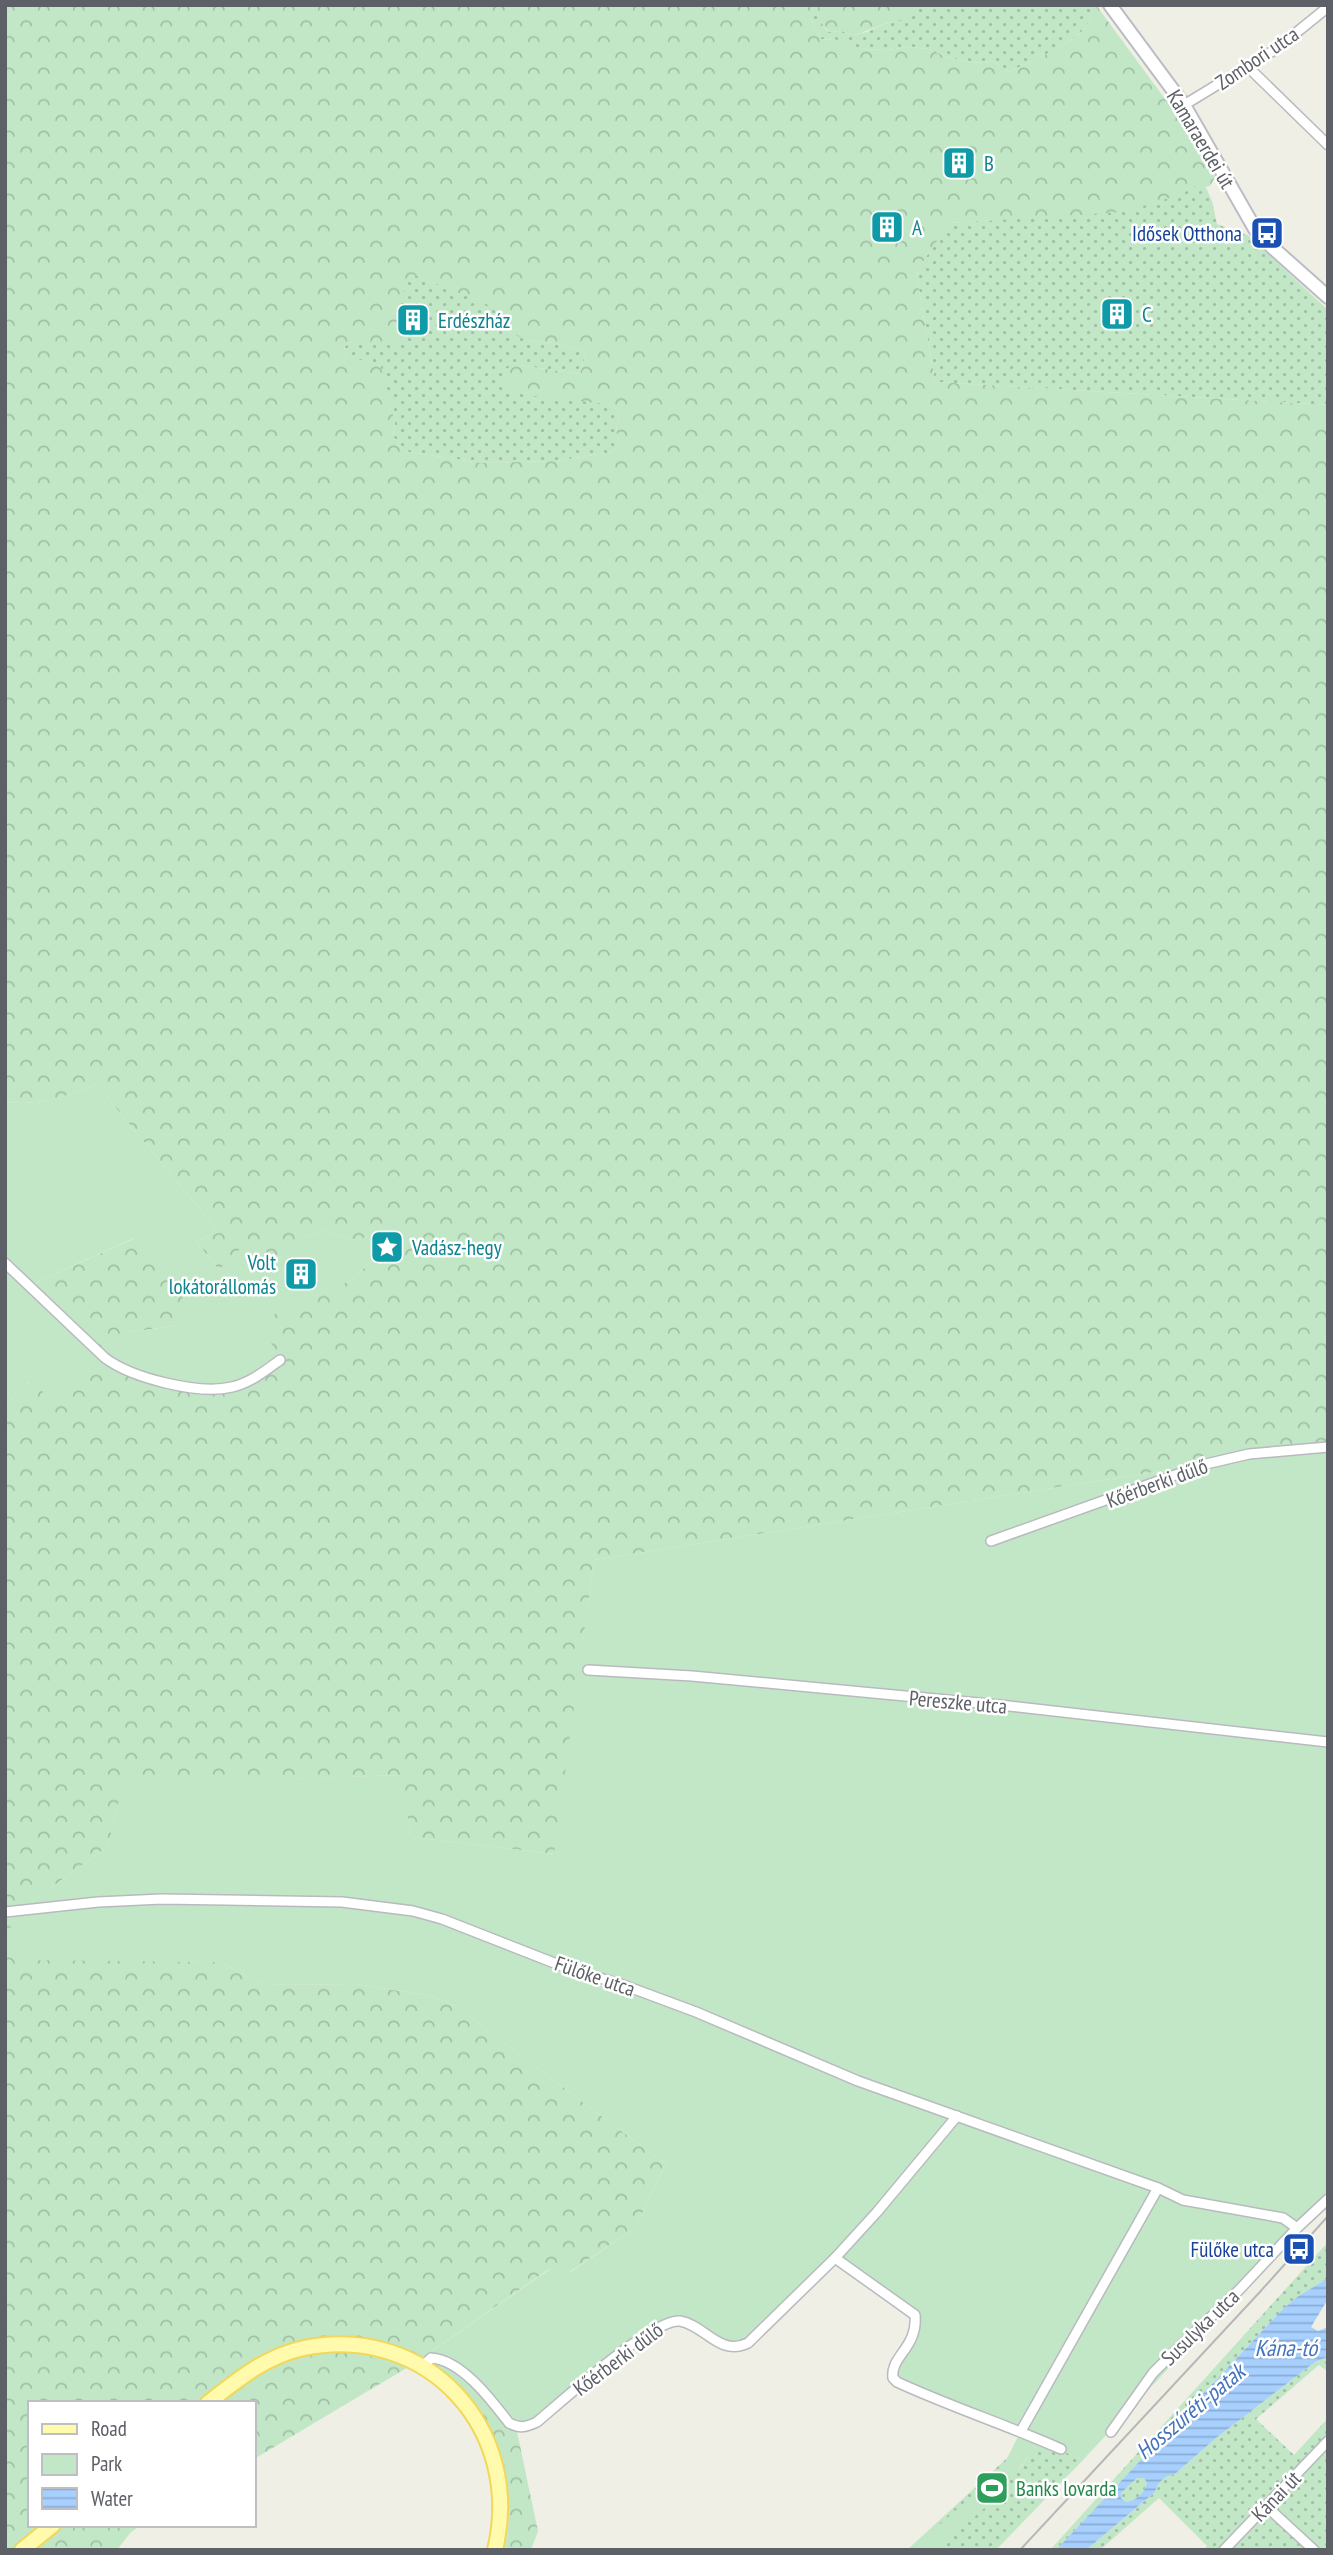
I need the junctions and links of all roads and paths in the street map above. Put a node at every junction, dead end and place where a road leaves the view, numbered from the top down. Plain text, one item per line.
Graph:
1 (1110, 5) edge
2 (1328, 7) edge
3 (1248, 67) junction
4 (1184, 105) junction
5 (1328, 145) edge
6 (1328, 297) edge
7 (5, 1263) edge
8 (280, 1360) dead end
9 (1328, 1447) edge
10 (991, 1541) dead end
11 (588, 1670) dead end
12 (1328, 1742) edge
13 (5, 1912) edge
14 (957, 2116) junction
15 (1158, 2188) junction
16 (1328, 2199) edge
17 (1297, 2228) junction
18 (835, 2258) junction
19 (422, 2367) junction
20 (211, 2401) edge
21 (1021, 2431) junction
22 (1111, 2432) dead end
23 (1328, 2441) edge
24 (1062, 2449) dead end
25 (1266, 2506) junction
26 (51, 2527) edge
27 (22, 2550) edge
28 (495, 2550) edge
29 (1224, 2550) edge
30 (1314, 2550) edge

1 - 4 street, Kamaraerdei út
2 - 3 street, Zombori utca
3 - 4 street, Zombori utca
3 - 5 street
4 - 6 street, Kamaraerdei út
7 - 8 street
9 - 10 street, Kőérberki dűlő
11 - 12 street, Pereszke utca
13 - 14 street, Fülőke utca
14 - 15 street, Fülőke utca
14 - 18 street, Kőérberki dűlő
15 - 17 street, Fülőke utca
15 - 21 street
16 - 17 street, Susulyka utca
17 - 22 street, Susulyka utca
18 - 19 street, Kőérberki dűlő
18 - 21 street
19 - 20 main road
19 - 28 main road
21 - 24 street
23 - 25 street, Kánai út
25 - 29 street, Kánai út
25 - 30 street
26 - 27 main road

